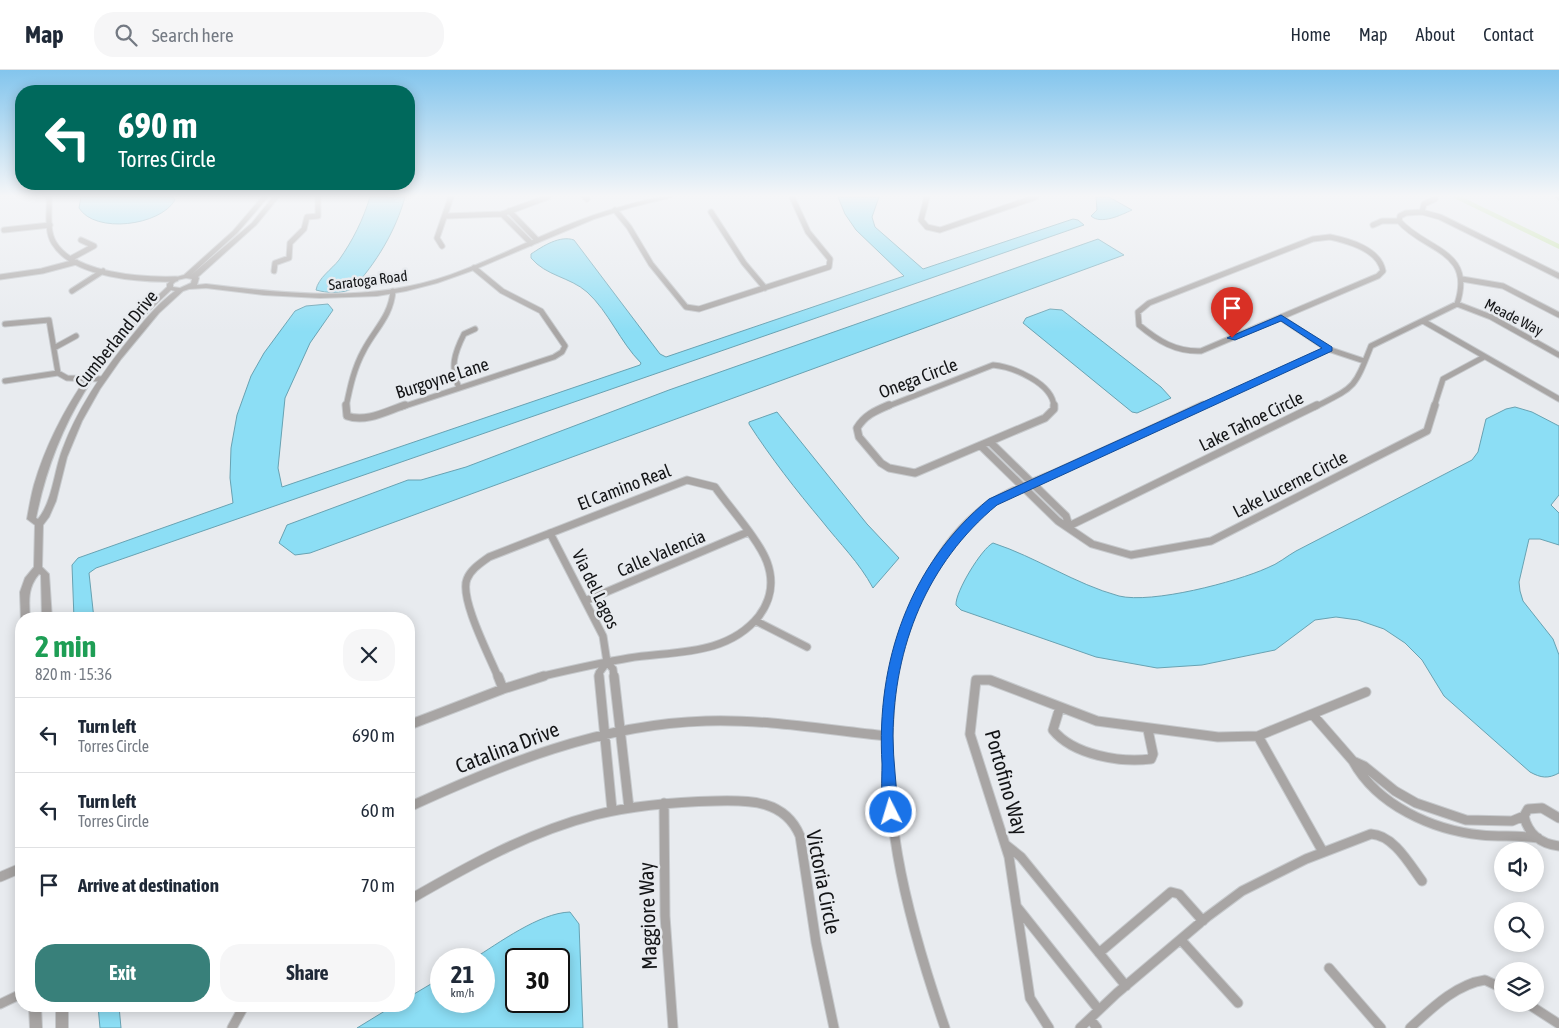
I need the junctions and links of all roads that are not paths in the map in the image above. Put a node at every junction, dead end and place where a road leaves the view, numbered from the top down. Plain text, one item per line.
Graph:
1 (54, 242) edge
2 (85, 242) edge
3 (224, 242) edge
4 (235, 242) edge
5 (291, 242) edge
6 (439, 242) edge
7 (534, 242) edge
8 (637, 242) edge
9 (730, 242) edge
10 (815, 242) edge
11 (1309, 242) edge
12 (1348, 242) edge
13 (1429, 242) edge
14 (1490, 242) edge
15 (442, 246) dead end
16 (70, 259) junction
17 (76, 262) junction
18 (474, 268) junction
19 (103, 271) junction
20 (274, 271) dead end
21 (186, 276) junction
22 (1559, 276) edge
23 (0, 277) edge
24 (176, 279) junction
25 (195, 279) junction
26 (1462, 279) junction
27 (163, 280) junction
28 (170, 286) junction
29 (205, 286) junction
30 (185, 288) junction
31 (765, 288) junction
32 (72, 291) dead end
33 (393, 292) junction
34 (1457, 304) junction
35 (1559, 314) edge
36 (1281, 318) junction
37 (1423, 321) junction
38 (5, 324) dead end
39 (475, 330) dead end
40 (76, 336) dead end
41 (54, 348) junction
42 (1328, 349) junction
43 (1559, 355) edge
44 (1484, 357) junction
45 (1364, 361) junction
46 (58, 373) junction
47 (90, 378) junction
48 (102, 379) junction
49 (6, 381) dead end
50 (459, 388) junction
51 (1559, 400) edge
52 (990, 442) junction
53 (981, 446) junction
54 (1032, 483) junction
55 (1022, 488) junction
56 (39, 524) junction
57 (1069, 526) junction
58 (550, 532) junction
59 (748, 532) junction
60 (38, 568) junction
61 (585, 601) junction
62 (25, 612) edge
63 (47, 612) edge
64 (756, 620) junction
65 (807, 647) dead end
66 (607, 662) junction
67 (503, 689) junction
68 (1366, 692) dead end
69 (1060, 707) junction
70 (1312, 714) junction
71 (415, 723) edge
72 (621, 730) junction
73 (1148, 730) junction
74 (606, 734) junction
75 (887, 736) junction
76 (1258, 736) junction
77 (1353, 761) junction
78 (1402, 796) junction
79 (664, 803) junction
80 (415, 804) edge
81 (1398, 807) junction
82 (629, 808) junction
83 (612, 810) junction
84 (1524, 816) junction
85 (1559, 817) edge
86 (1538, 838) junction
87 (1006, 845) junction
88 (1558, 847) edge
89 (1323, 852) junction
90 (15, 871) edge
91 (0, 877) edge
92 (1422, 881) dead end
93 (415, 897) edge
94 (1015, 905) junction
95 (1203, 921) junction
96 (1181, 940) junction
97 (1099, 953) junction
98 (1329, 968) dead end
99 (1494, 983) edge
100 (1126, 986) junction
101 (15, 997) edge
102 (1238, 1003) dead end
103 (0, 1004) edge
104 (1099, 1010) junction
105 (35, 1012) edge
106 (62, 1012) edge
107 (241, 1012) edge
108 (1540, 1012) edge
109 (1090, 1019) junction
110 (1559, 1024) edge
111 (36, 1028) edge
112 (62, 1028) edge
113 (232, 1028) edge
114 (673, 1028) edge
115 (834, 1028) edge
116 (946, 1028) edge
117 (1050, 1028) edge
118 (1080, 1028) edge
119 (1097, 1028) edge
120 (1381, 1028) edge
121 (1410, 1028) edge

1 - 16 street
2 - 16 street
3 - 21 street, Cumberland Drive
4 - 25 street, Cumberland Drive
5 - 20 street
6 - 15 street
7 - 18 street, Saratoga Road
8 - 31 street
9 - 31 street
10 - 31 street
11 - 36 street
12 - 36 street
13 - 26 street
14 - 22 street
16 - 17 street
17 - 19 street
17 - 23 street
18 - 33 street, Saratoga Road
18 - 50 street, Burgoyne Lane
19 - 27 street
19 - 32 street
21 - 24 street, Cumberland Drive
21 - 25 street, Cumberland Drive
24 - 27 street
24 - 28 street, Cumberland Drive
25 - 29 street, Saratoga Road
25 - 30 street, Cumberland Drive
26 - 34 street
26 - 35 street
27 - 28 street
28 - 30 street, Cumberland Drive
28 - 47 street, Cumberland Drive
29 - 30 street, Saratoga Road
29 - 33 street, Saratoga Road
30 - 48 street, Cumberland Drive
33 - 50 street, Burgoyne Lane
34 - 37 street, Lake Tahoe Circle
34 - 43 street, Meade Way
36 - 42 street
37 - 44 street
37 - 45 street, Lake Tahoe Circle
38 - 41 street
39 - 50 street
40 - 41 street
41 - 46 street
42 - 45 street
42 - 54 street
44 - 51 street
44 - 57 street, Lake Lucerne Circle
45 - 57 street, Lake Tahoe Circle
46 - 47 street
46 - 49 street
47 - 48 street
47 - 56 street, Cumberland Drive
48 - 56 street, Cumberland Drive
52 - 53 street, Onega Circle
52 - 53 street, Onega Circle
52 - 54 street
53 - 55 street
54 - 55 street
54 - 57 street, Lake Lucerne Circle
55 - 57 street, Lake Lucerne Circle
55 - 75 street
56 - 60 street, Cumberland Drive
58 - 59 street, El Camino Real
58 - 61 street, Via del Lagos
58 - 67 street, El Camino Real
59 - 61 street, Calle Valencia
59 - 64 street, El Camino Real
60 - 62 street
60 - 63 street, Cumberland Drive
61 - 66 street, Via del Lagos
64 - 65 street
64 - 66 street, El Camino Real
66 - 67 street, El Camino Real
66 - 72 street, Via del Lagos
66 - 74 street, Via del Lagos
67 - 71 street, El Camino Real
68 - 70 street, Portofino Way
69 - 73 street, Portofino Way
69 - 73 street
69 - 87 street, Portofino Way
70 - 76 street, Portofino Way
70 - 77 street
72 - 74 street, Catalina Drive
72 - 75 street, Catalina Drive
72 - 82 street
73 - 76 street, Portofino Way
74 - 80 street, Catalina Drive
74 - 83 street
75 - 116 street
76 - 89 street
77 - 78 street
77 - 81 street
78 - 81 street
78 - 84 street
79 - 82 street, Victoria Circle
79 - 114 street, Maggiore Way
79 - 115 street, Victoria Circle
81 - 86 street
82 - 83 street, Victoria Circle
83 - 93 street, Victoria Circle
84 - 85 street
84 - 86 street
86 - 88 street
87 - 94 street, Portofino Way
87 - 97 street
89 - 92 street
89 - 95 street
90 - 91 street
94 - 104 street
94 - 117 street, Portofino Way
95 - 96 street
95 - 97 street
96 - 100 street
96 - 102 street
97 - 100 street
98 - 120 street
99 - 121 street
100 - 104 street
101 - 103 street
104 - 109 street
105 - 111 street
106 - 112 street
107 - 113 street
108 - 110 street
109 - 118 street
109 - 119 street

